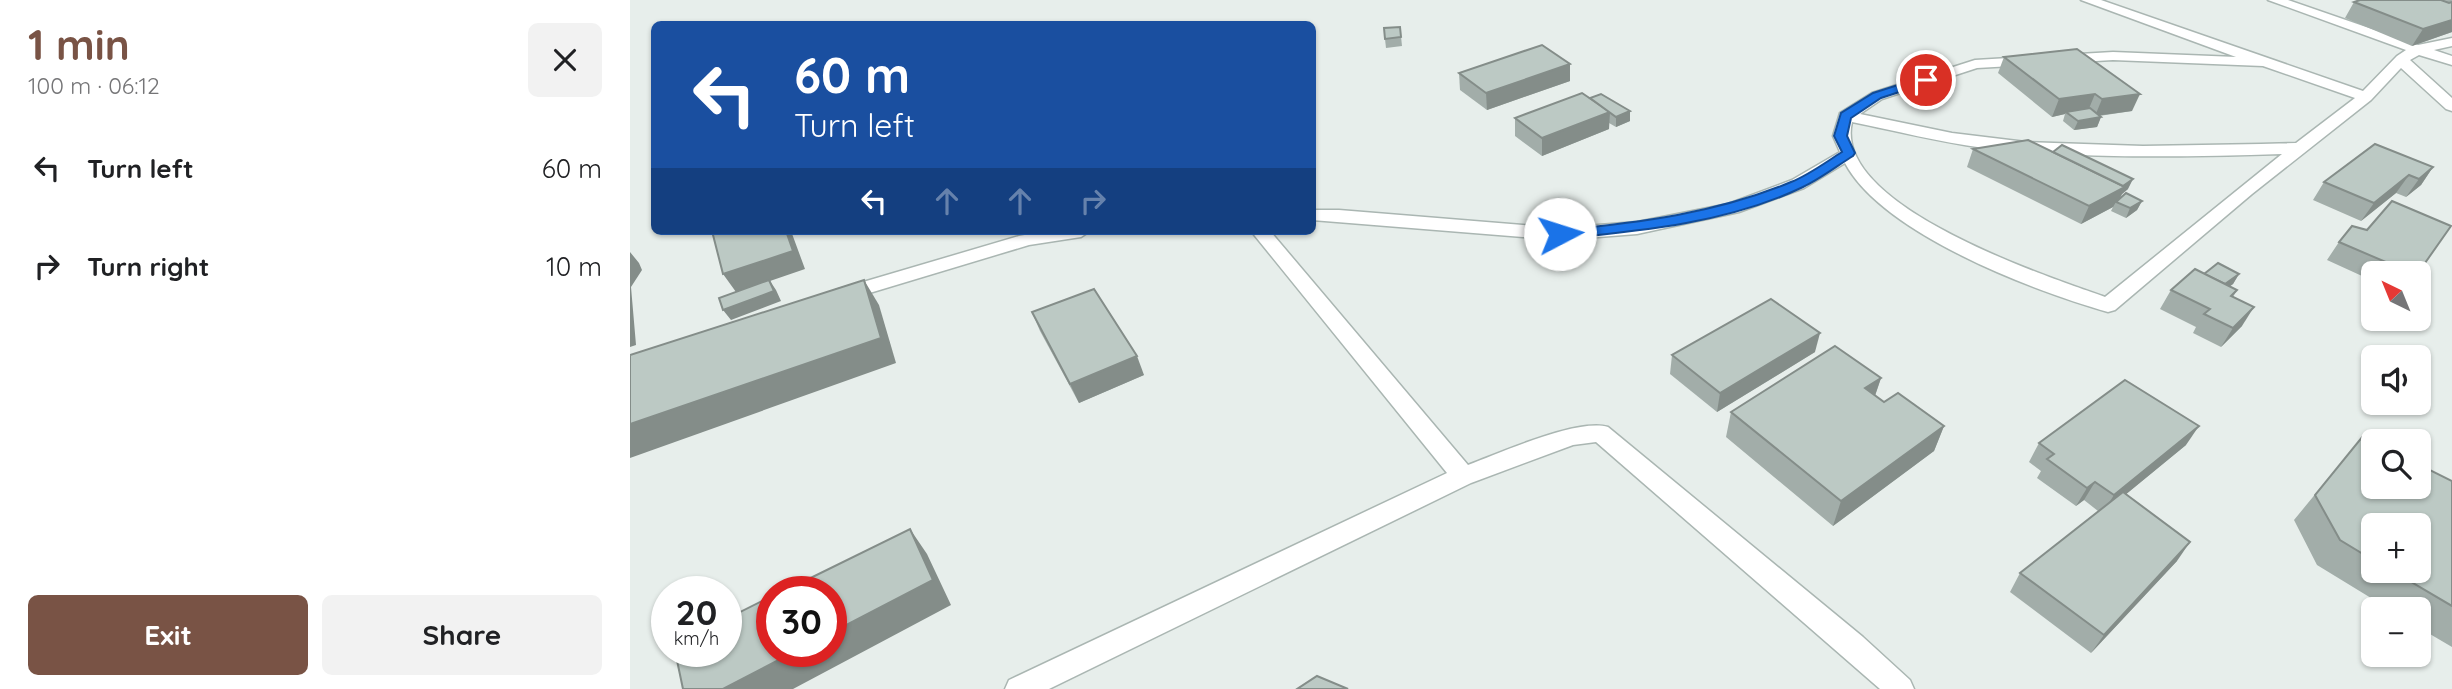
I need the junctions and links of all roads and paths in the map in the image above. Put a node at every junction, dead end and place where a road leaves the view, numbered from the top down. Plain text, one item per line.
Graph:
1 (2088, 0) edge
2 (2276, 0) edge
3 (2452, 42) edge
4 (2418, 49) junction
5 (2402, 61) junction
6 (2452, 61) edge
7 (2261, 62) junction
8 (2366, 97) junction
9 (2452, 106) edge
10 (1846, 116) junction
11 (2300, 148) junction
12 (1849, 153) junction
13 (1316, 215) edge
14 (1057, 235) edge
15 (1263, 235) edge
16 (828, 300) edge
17 (1463, 476) junction
18 (1019, 689) edge
19 (1900, 689) edge

1 - 7 street
2 - 4 street
3 - 4 street
4 - 5 street
4 - 6 street
5 - 8 street
5 - 9 street
7 - 8 street
7 - 10 street
8 - 11 street
10 - 11 street
10 - 12 street
11 - 12 street
12 - 13 street
14 - 16 street
15 - 17 street
17 - 18 street
17 - 19 street

